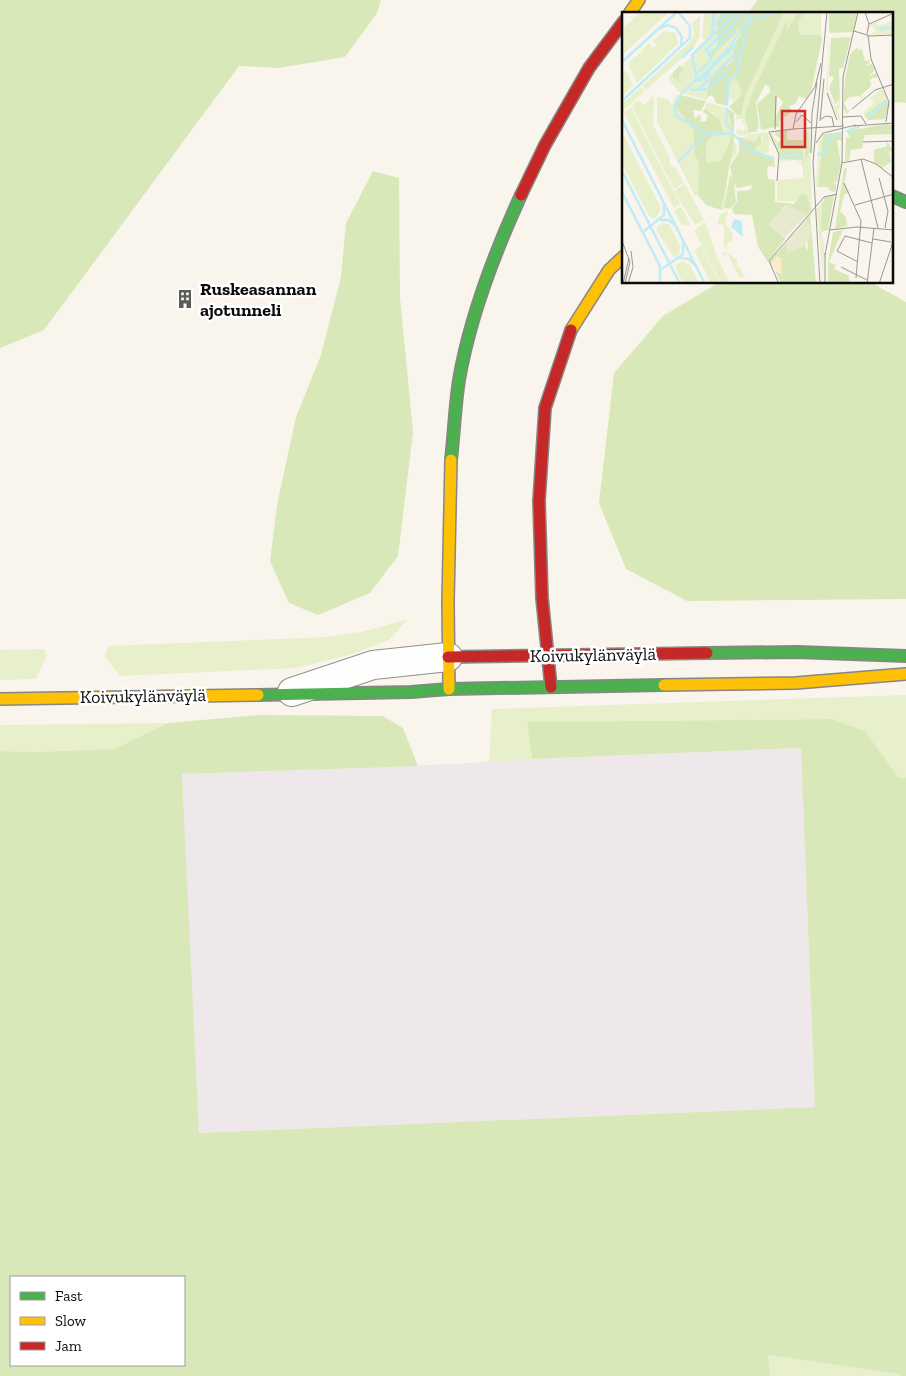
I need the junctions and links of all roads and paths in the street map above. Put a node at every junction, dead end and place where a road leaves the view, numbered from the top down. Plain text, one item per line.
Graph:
1 (639, 0) edge
2 (630, 12) edge
3 (622, 24) edge
4 (894, 197) edge
5 (906, 202) edge
6 (622, 258) edge
7 (548, 656) junction
8 (906, 656) edge
9 (448, 657) junction
10 (906, 674) edge
11 (551, 688) junction
12 (449, 689) junction
13 (285, 694) junction
14 (0, 699) edge

1 - 2 main road
3 - 9 main road
4 - 5 main road
6 - 7 main road
7 - 8 main road, Koivukylänväylä
7 - 9 main road, Koivukylänväylä
7 - 11 main road
9 - 12 main road
9 - 13 street, Koivukylänväylä
10 - 11 main road, Koivukylänväylä
11 - 12 main road, Koivukylänväylä
12 - 13 main road, Koivukylänväylä
13 - 14 main road, Koivukylänväylä

